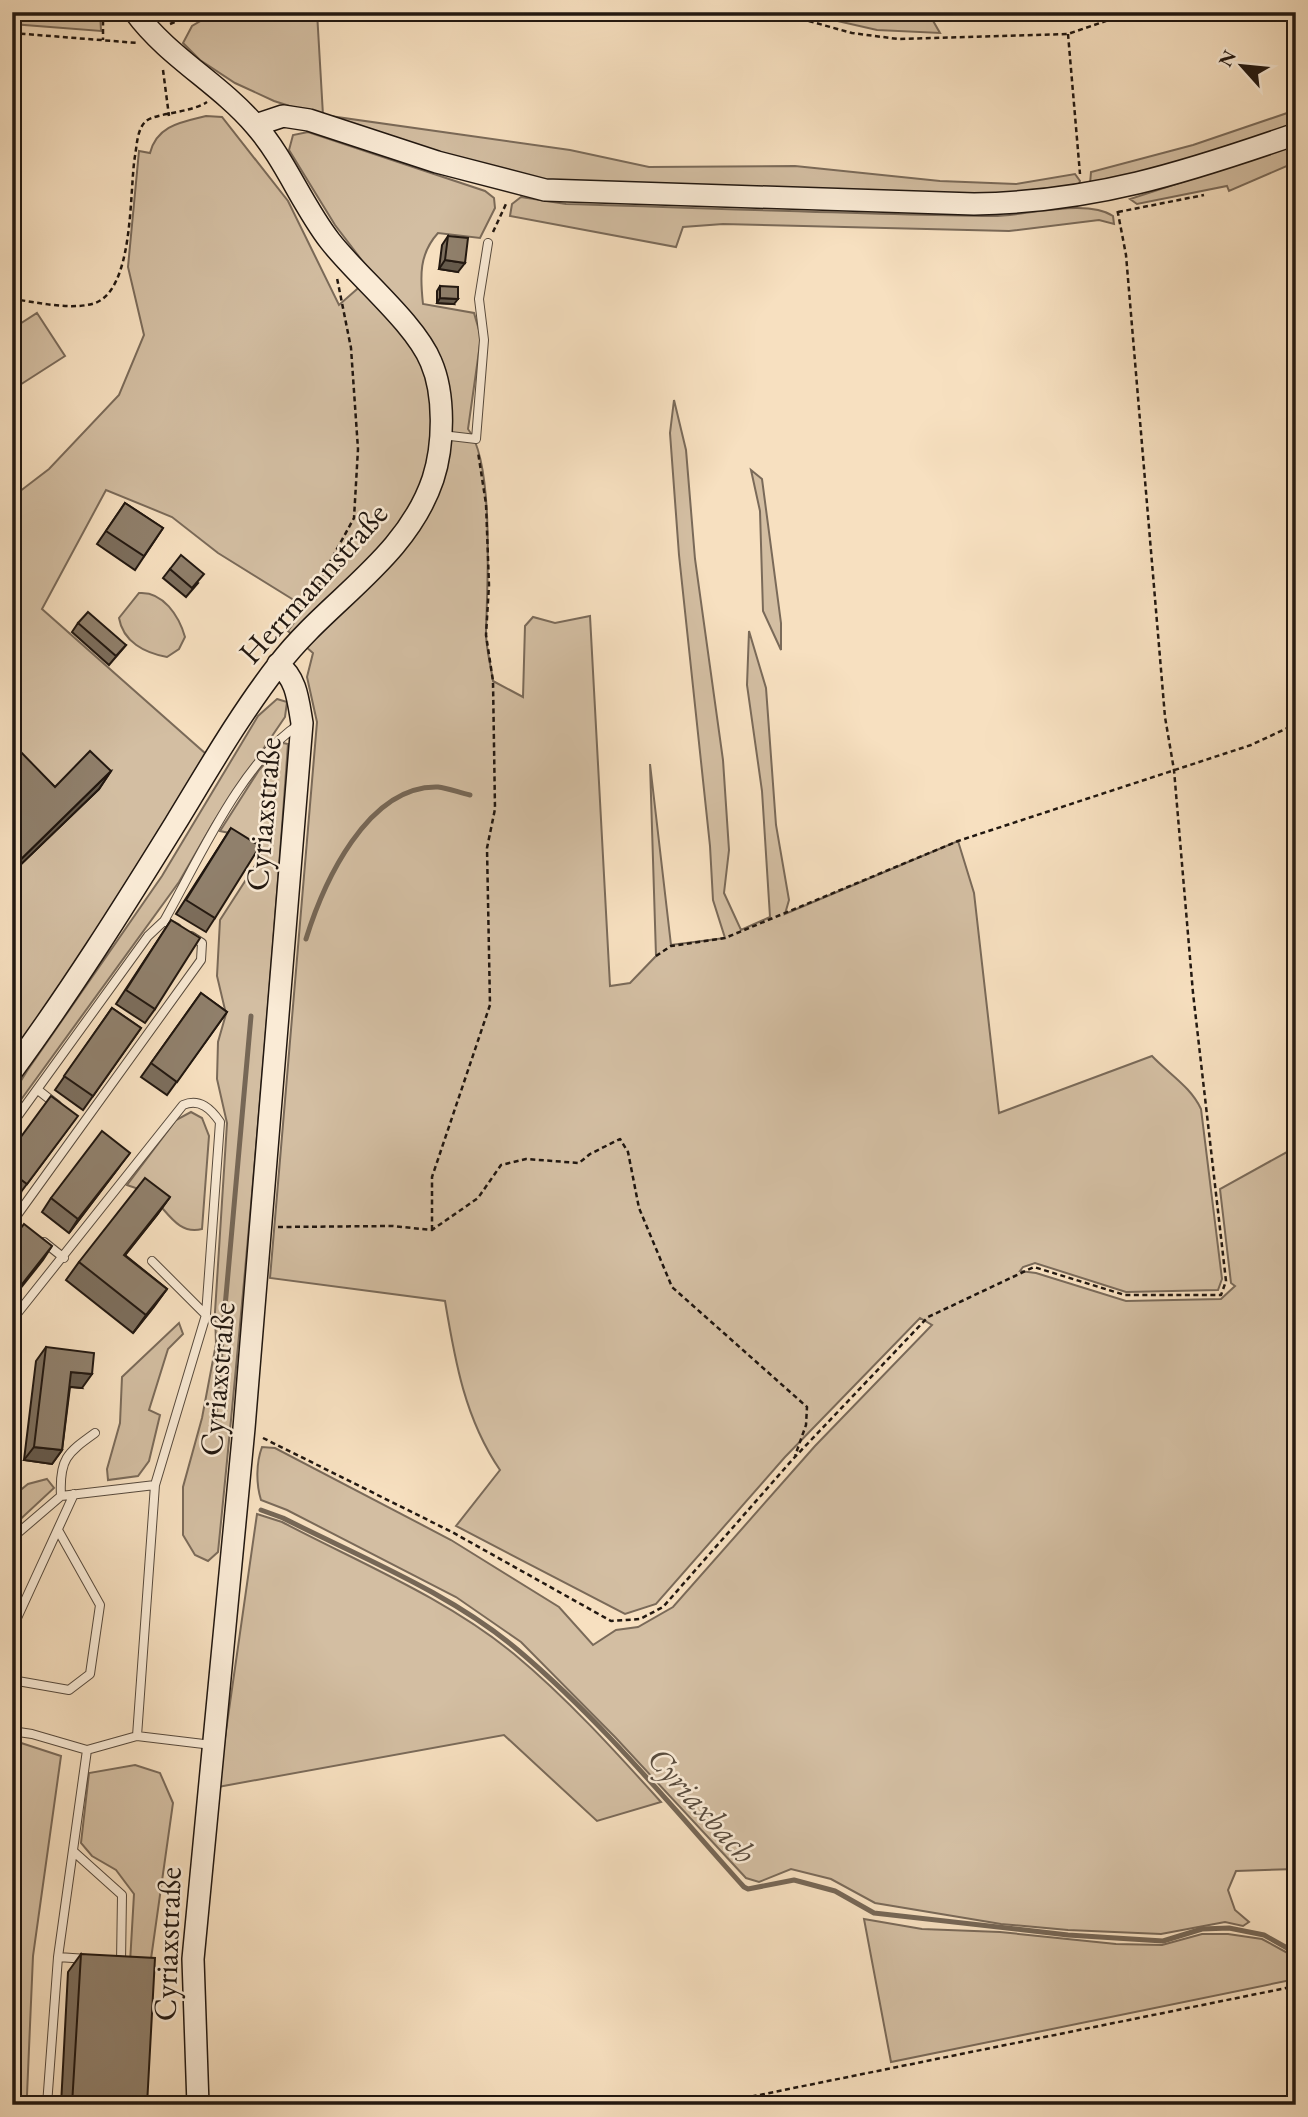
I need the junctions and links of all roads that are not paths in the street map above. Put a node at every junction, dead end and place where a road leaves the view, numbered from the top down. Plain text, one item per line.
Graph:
1 (135, 12) edge
2 (256, 125) junction
3 (1296, 134) edge
4 (488, 243) road end
5 (440, 435) junction
6 (278, 664) junction
7 (302, 723) junction
8 (163, 921) junction
9 (12, 1071) edge
10 (38, 1090) junction
11 (66, 1111) edge
12 (75, 1118) edge
13 (12, 1124) edge
14 (85, 1125) junction
15 (14, 1220) edge
16 (25, 1226) edge
17 (34, 1234) edge
18 (64, 1258) junction
19 (152, 1261) dead end
20 (206, 1315) junction
21 (12, 1320) edge
22 (95, 1433) dead end
23 (155, 1485) junction
24 (74, 1494) junction
25 (61, 1496) junction
26 (58, 1530) junction
27 (12, 1538) edge
28 (12, 1629) edge
29 (12, 1680) edge
30 (12, 1731) edge
31 (138, 1736) junction
32 (212, 1745) junction
33 (87, 1751) junction
34 (73, 1851) junction
35 (58, 1957) junction
36 (96, 1960) edge
37 (108, 1961) edge
38 (47, 2105) edge
39 (198, 2105) edge

1 - 2 street, Herrmannstraße
2 - 3 street
2 - 5 street, Herrmannstraße
4 - 5 lane
5 - 6 street, Herrmannstraße
6 - 7 street, Cyriaxstraße
6 - 9 street, Herrmannstraße
7 - 8 lane
7 - 32 street, Cyriaxstraße
8 - 10 lane
8 - 14 lane
10 - 11 lane
10 - 13 lane
12 - 14 lane
14 - 15 lane
15 - 16 lane
17 - 18 lane
18 - 20 lane
18 - 21 lane
19 - 20 lane
20 - 23 lane
22 - 25 lane
23 - 24 lane
23 - 31 lane
24 - 25 lane
24 - 26 lane
25 - 27 lane
26 - 28 lane
26 - 29 lane
30 - 33 lane
31 - 32 lane
31 - 33 lane
32 - 39 street, Cyriaxstraße
33 - 34 lane
34 - 35 lane
34 - 37 lane
35 - 36 lane
35 - 38 lane

